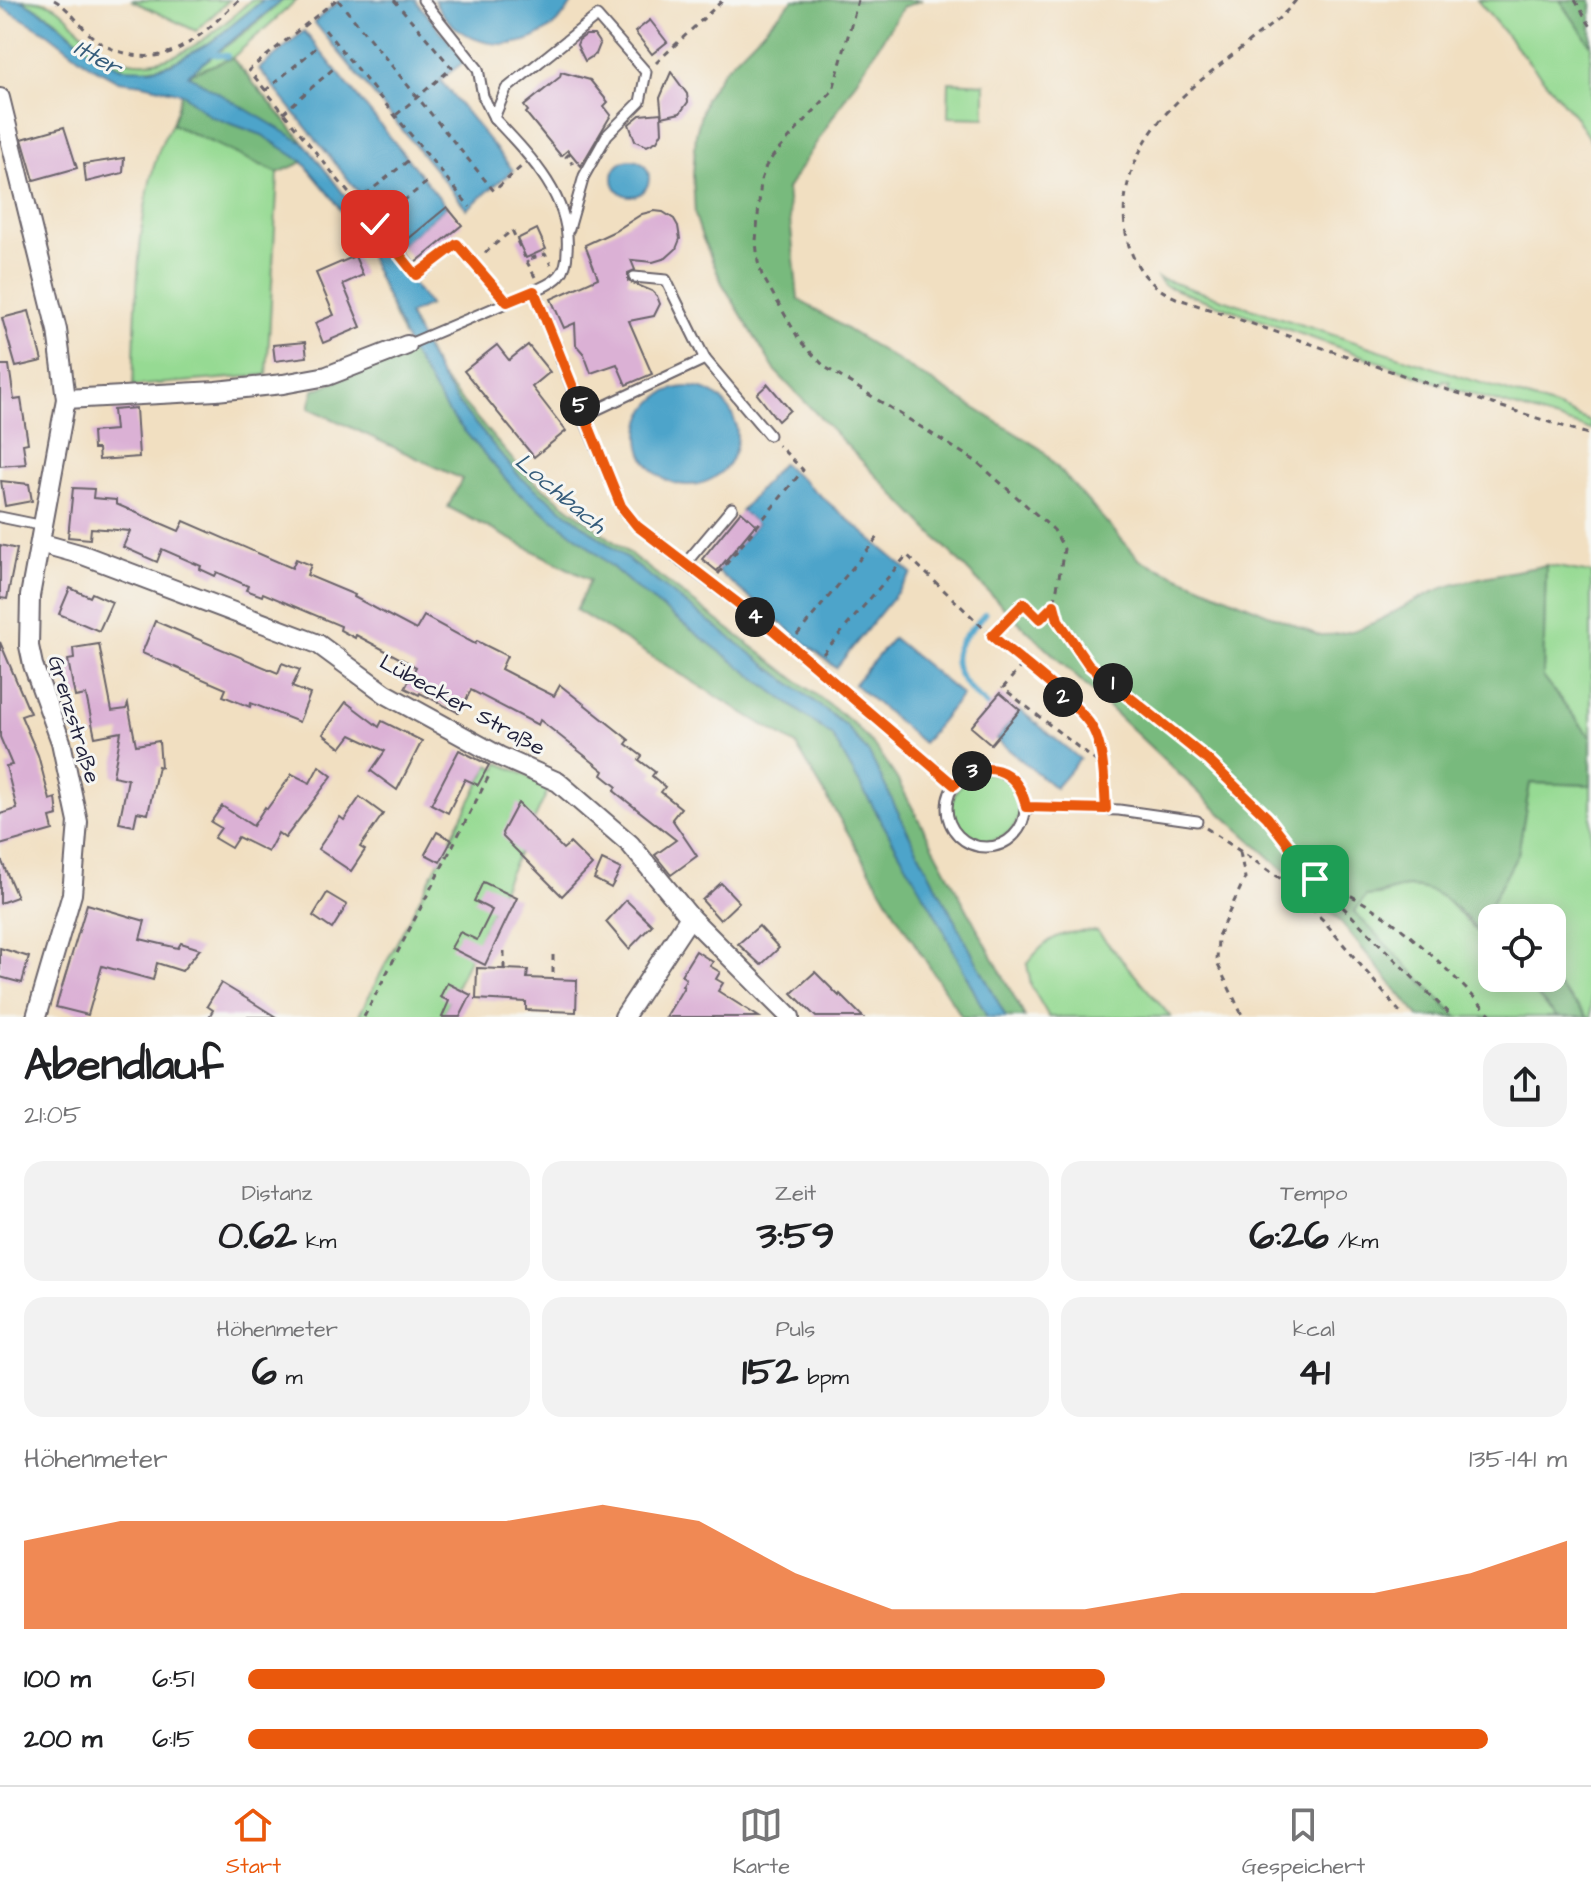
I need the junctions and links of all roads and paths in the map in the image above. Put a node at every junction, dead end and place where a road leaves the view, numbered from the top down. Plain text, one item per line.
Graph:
1 (54, 0) edge
2 (239, 0) edge
3 (337, 0) edge
4 (394, 0) edge
5 (423, 0) edge
6 (723, 0) edge
7 (858, 0) edge
8 (1296, 0) edge
9 (1575, 0) edge
10 (1591, 27) edge
11 (325, 30) dead end
12 (317, 47) dead end
13 (334, 68) dead end
14 (646, 72) junction
15 (265, 91) junction
16 (417, 97) junction
17 (0, 98) edge
18 (283, 113) junction
19 (396, 115) junction
20 (494, 118) junction
21 (531, 158) junction
22 (409, 160) dead end
23 (427, 182) dead end
24 (356, 202) junction
25 (470, 207) dead end
26 (375, 224) junction
27 (569, 229) junction
28 (526, 260) junction
29 (473, 263) junction
30 (422, 272) joint
31 (634, 277) dead end
32 (557, 278) junction
33 (537, 289) junction
34 (507, 302) junction
35 (414, 342) joint
36 (705, 359) junction
37 (66, 399) junction
38 (583, 416) junction
39 (769, 435) joint
40 (1591, 435) edge
41 (732, 508) dead end
42 (0, 517) edge
43 (42, 535) junction
44 (876, 539) dead end
45 (685, 564) junction
46 (720, 573) dead end
47 (1054, 605) junction
48 (796, 636) dead end
49 (992, 636) junction
50 (821, 656) dead end
51 (1023, 663) junction
52 (499, 756) junction
53 (1102, 766) junction
54 (954, 785) junction
55 (1026, 807) junction
56 (1106, 809) junction
57 (1197, 821) joint
58 (1240, 852) junction
59 (1315, 879) junction
60 (690, 917) junction
61 (504, 951) dead end
62 (553, 955) dead end
63 (504, 969) dead end
64 (553, 979) dead end
65 (36, 1017) edge
66 (364, 1017) edge
67 (624, 1017) edge
68 (790, 1017) edge
69 (1243, 1017) edge
70 (1404, 1017) edge
71 (1452, 1017) edge
72 (1493, 1017) edge

1 - 2 path
3 - 15 path
3 - 16 path
4 - 16 path
5 - 20 lane
6 - 14 path
7 - 47 path
8 - 40 path
9 - 10 path
11 - 19 path
12 - 15 path
13 - 18 path
14 - 20 lane
14 - 27 lane
15 - 18 path
16 - 19 path
16 - 21 path
17 - 37 street, Grenzstraße
18 - 24 path
19 - 25 path
20 - 21 lane
21 - 27 lane
22 - 24 path
23 - 26 path
24 - 26 path
26 - 30 path
27 - 32 lane
28 - 29 path
28 - 32 path
28 - 33 path
29 - 30 lane
29 - 34 lane
31 - 36 lane
32 - 33 lane
33 - 34 lane
33 - 38 lane
34 - 35 lane
35 - 37 street
36 - 38 lane
36 - 39 lane
37 - 43 street, Grenzstraße
38 - 45 lane
39 - 46 path
41 - 45 lane
42 - 43 lane
43 - 52 street, Lübecker Straße
43 - 65 street, Grenzstraße
44 - 48 path
45 - 54 lane
47 - 49 path
47 - 59 path
49 - 50 path
49 - 51 path
51 - 53 path
51 - 53 path
52 - 60 street, Lübecker Straße
52 - 66 path
53 - 56 path
54 - 55 lane
54 - 55 lane
55 - 56 lane
56 - 57 lane
57 - 58 path
58 - 69 path
58 - 70 path
59 - 71 path
59 - 72 path
60 - 67 street
60 - 68 street, Lübecker Straße
61 - 63 path
62 - 64 path

